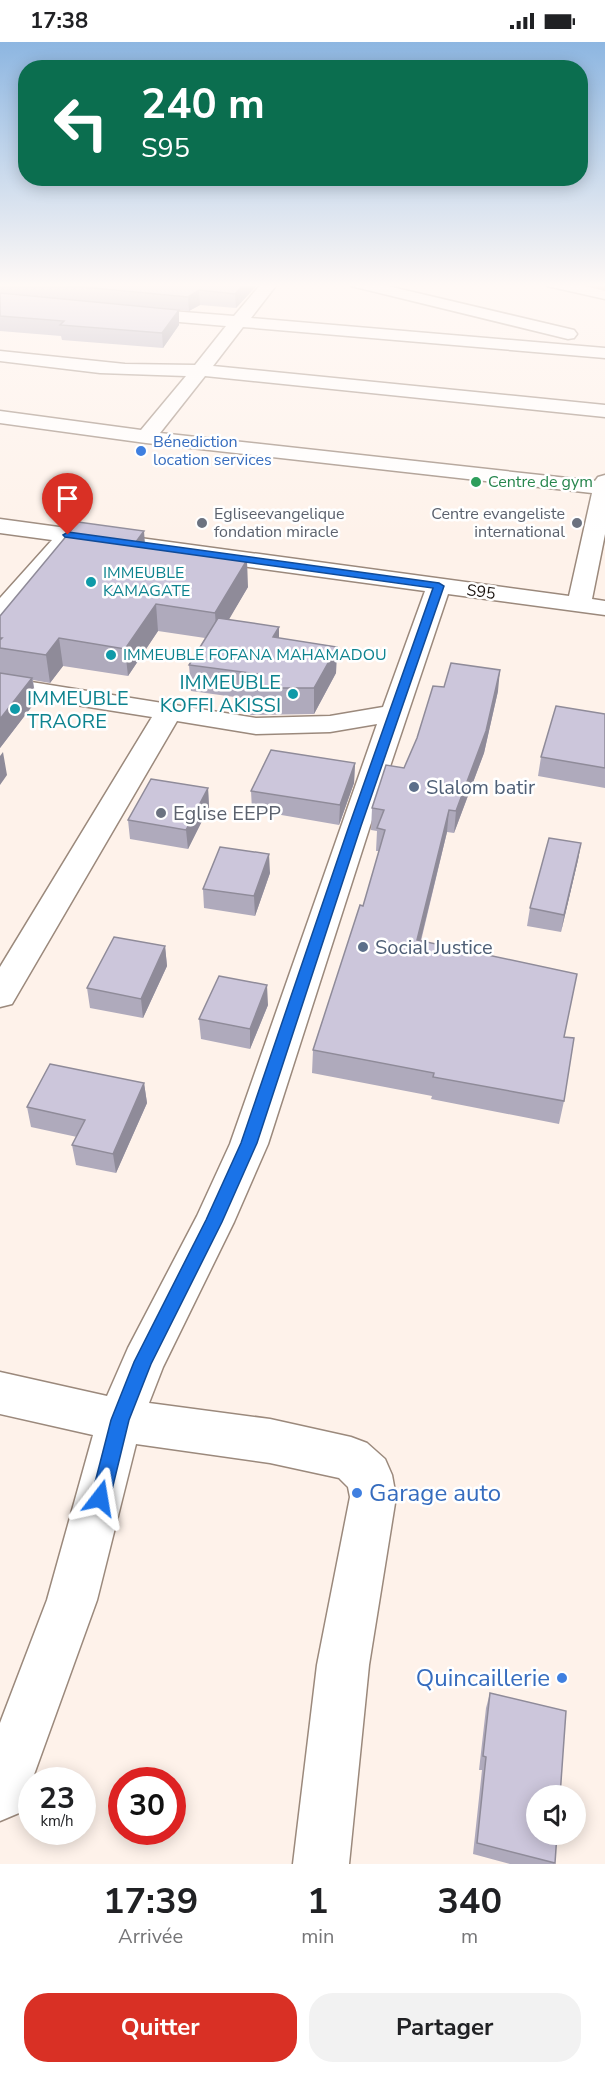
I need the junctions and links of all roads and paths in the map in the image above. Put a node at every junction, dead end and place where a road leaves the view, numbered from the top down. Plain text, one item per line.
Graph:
1 (107, 368) edge
2 (200, 370) junction
3 (605, 411) edge
4 (0, 417) edge
5 (146, 437) junction
6 (604, 485) edge
7 (0, 526) edge
8 (68, 535) junction
9 (439, 586) junction
10 (579, 605) junction
11 (605, 608) edge
12 (0, 613) edge
13 (0, 685) edge
14 (395, 713) junction
15 (168, 714) junction
16 (0, 995) edge
17 (0, 1393) edge
18 (120, 1420) junction
19 (0, 1794) edge
20 (321, 1864) edge

1 - 2 street
2 - 3 street
2 - 5 street
4 - 5 street
5 - 6 street
6 - 10 street
7 - 8 street, S95
8 - 9 street, S95
8 - 12 street
9 - 10 street, S95
9 - 14 street
10 - 11 street, S95
13 - 15 street
14 - 15 street
14 - 18 street
15 - 16 street
17 - 18 street
18 - 19 street
18 - 20 street

